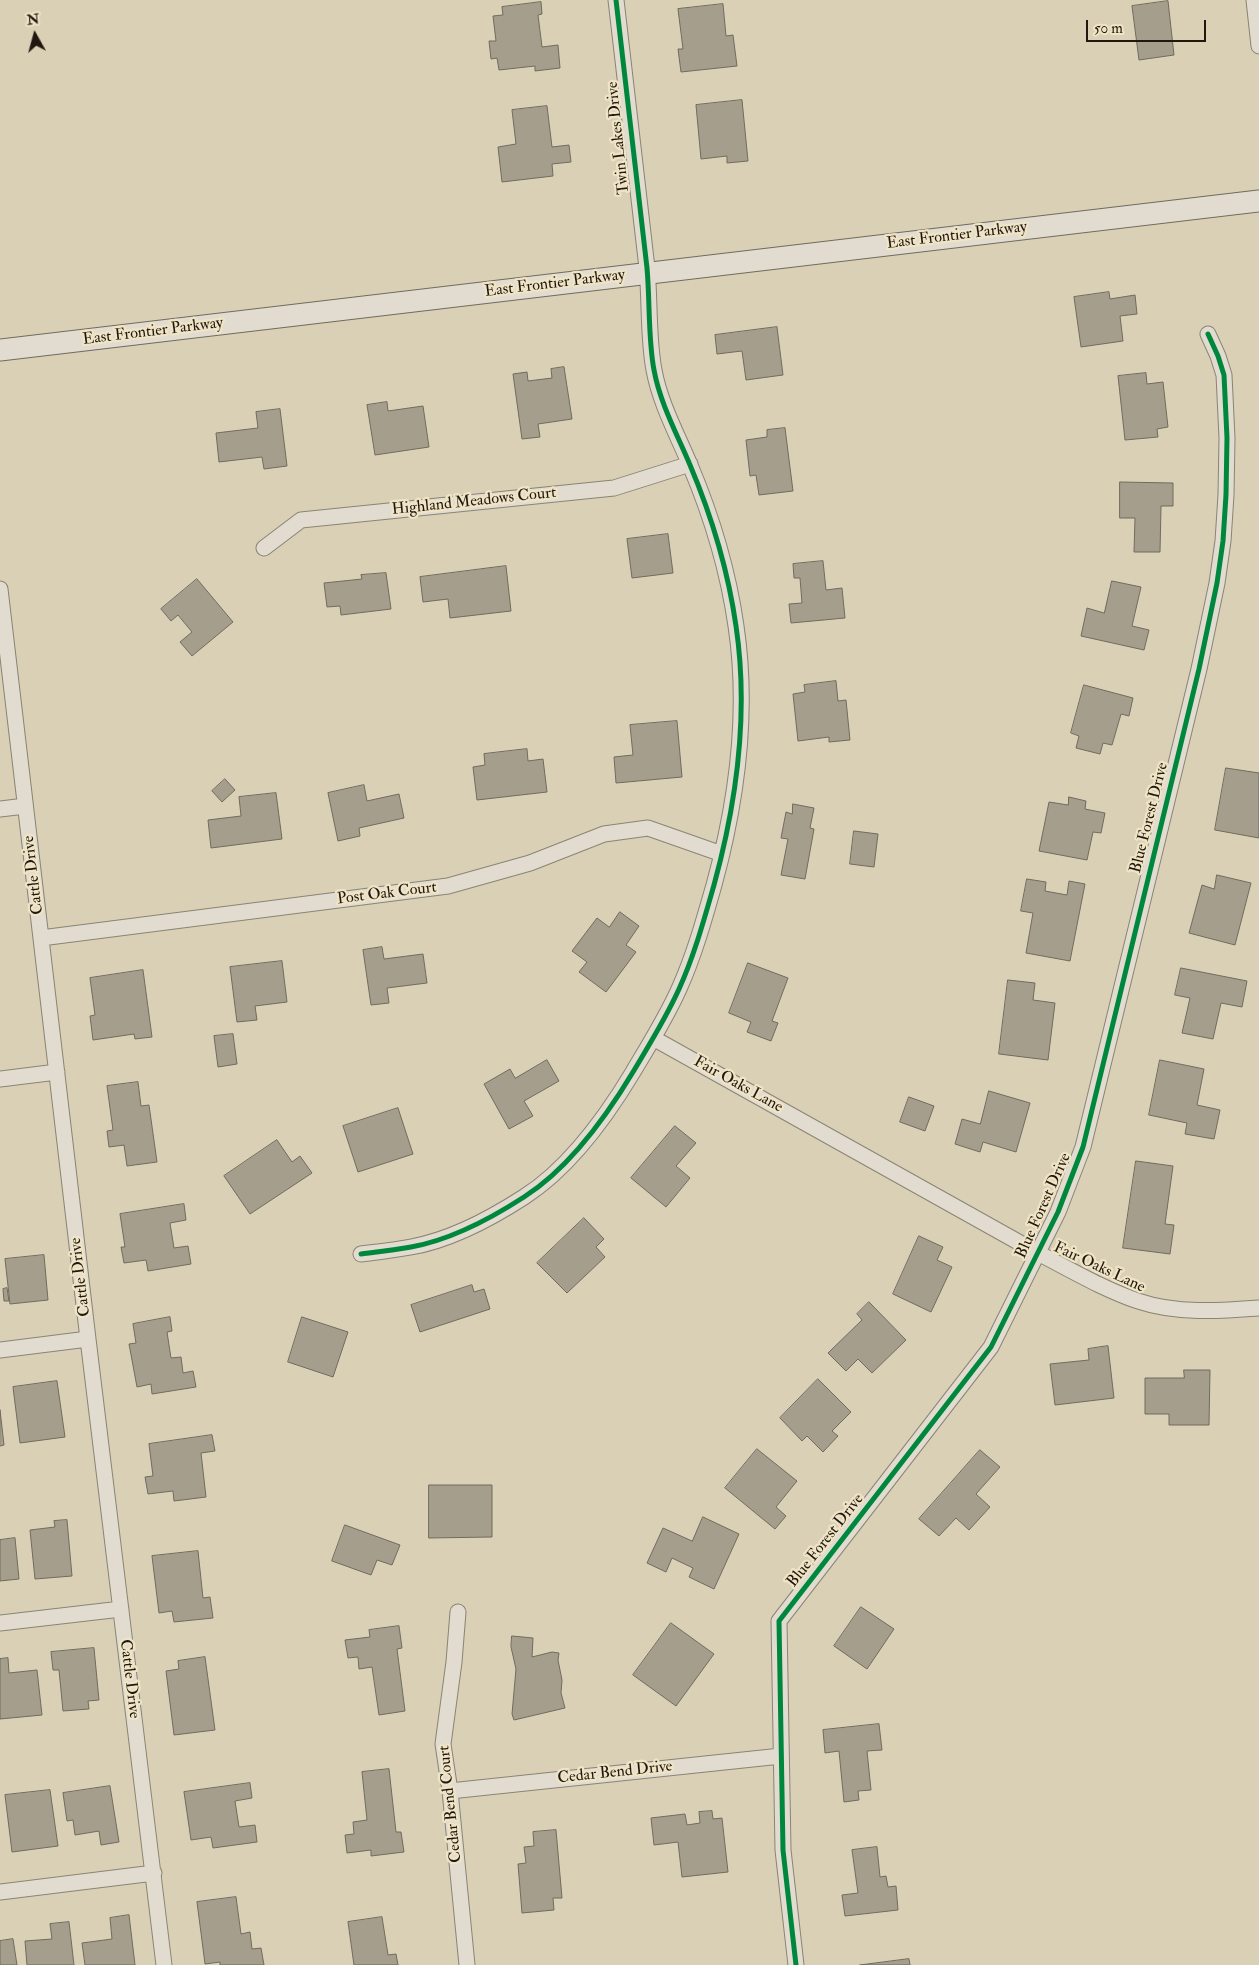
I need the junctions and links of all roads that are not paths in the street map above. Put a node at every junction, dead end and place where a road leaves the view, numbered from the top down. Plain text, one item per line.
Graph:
1 (616, 0) edge
2 (1254, 0) edge
3 (1259, 46) edge
4 (1259, 201) edge
5 (647, 273) junction
6 (1208, 334) dead end
7 (0, 350) edge
8 (690, 464) junction
9 (264, 548) dead end
10 (0, 590) edge
11 (25, 806) junction
12 (0, 809) edge
13 (722, 854) junction
14 (41, 938) junction
15 (653, 1038) junction
16 (57, 1072) junction
17 (0, 1079) edge
18 (1038, 1253) junction
19 (361, 1254) dead end
20 (1259, 1308) edge
21 (88, 1339) junction
22 (0, 1350) edge
23 (121, 1609) junction
24 (458, 1612) dead end
25 (0, 1623) edge
26 (781, 1756) junction
27 (450, 1791) junction
28 (154, 1874) junction
29 (0, 1892) edge
30 (164, 1965) edge
31 (466, 1965) edge
32 (796, 1965) edge

1 - 5 street, Twin Lakes Drive
2 - 3 street
4 - 5 street, East Frontier Parkway
5 - 7 street, East Frontier Parkway
5 - 8 street, Twin Lakes Drive
6 - 18 street, Blue Forest Drive
8 - 9 street, Highland Meadows Court
8 - 13 street, Twin Lakes Drive
10 - 11 street, Cattle Drive
11 - 12 street
11 - 14 street, Cattle Drive
13 - 14 street, Post Oak Court
13 - 15 street, Twin Lakes Drive
14 - 16 street, Cattle Drive
15 - 18 street, Fair Oaks Lane
15 - 19 street, Twin Lakes Drive
16 - 17 street
16 - 21 street, Cattle Drive
18 - 20 street, Fair Oaks Lane
18 - 26 street, Blue Forest Drive
21 - 22 street
21 - 23 street, Cattle Drive
23 - 25 street
23 - 28 street, Cattle Drive
24 - 27 street, Cedar Bend Court
26 - 27 street, Cedar Bend Drive
26 - 32 street, Blue Forest Drive
27 - 31 street, Cedar Bend Court
28 - 29 street
28 - 30 street, Cattle Drive

